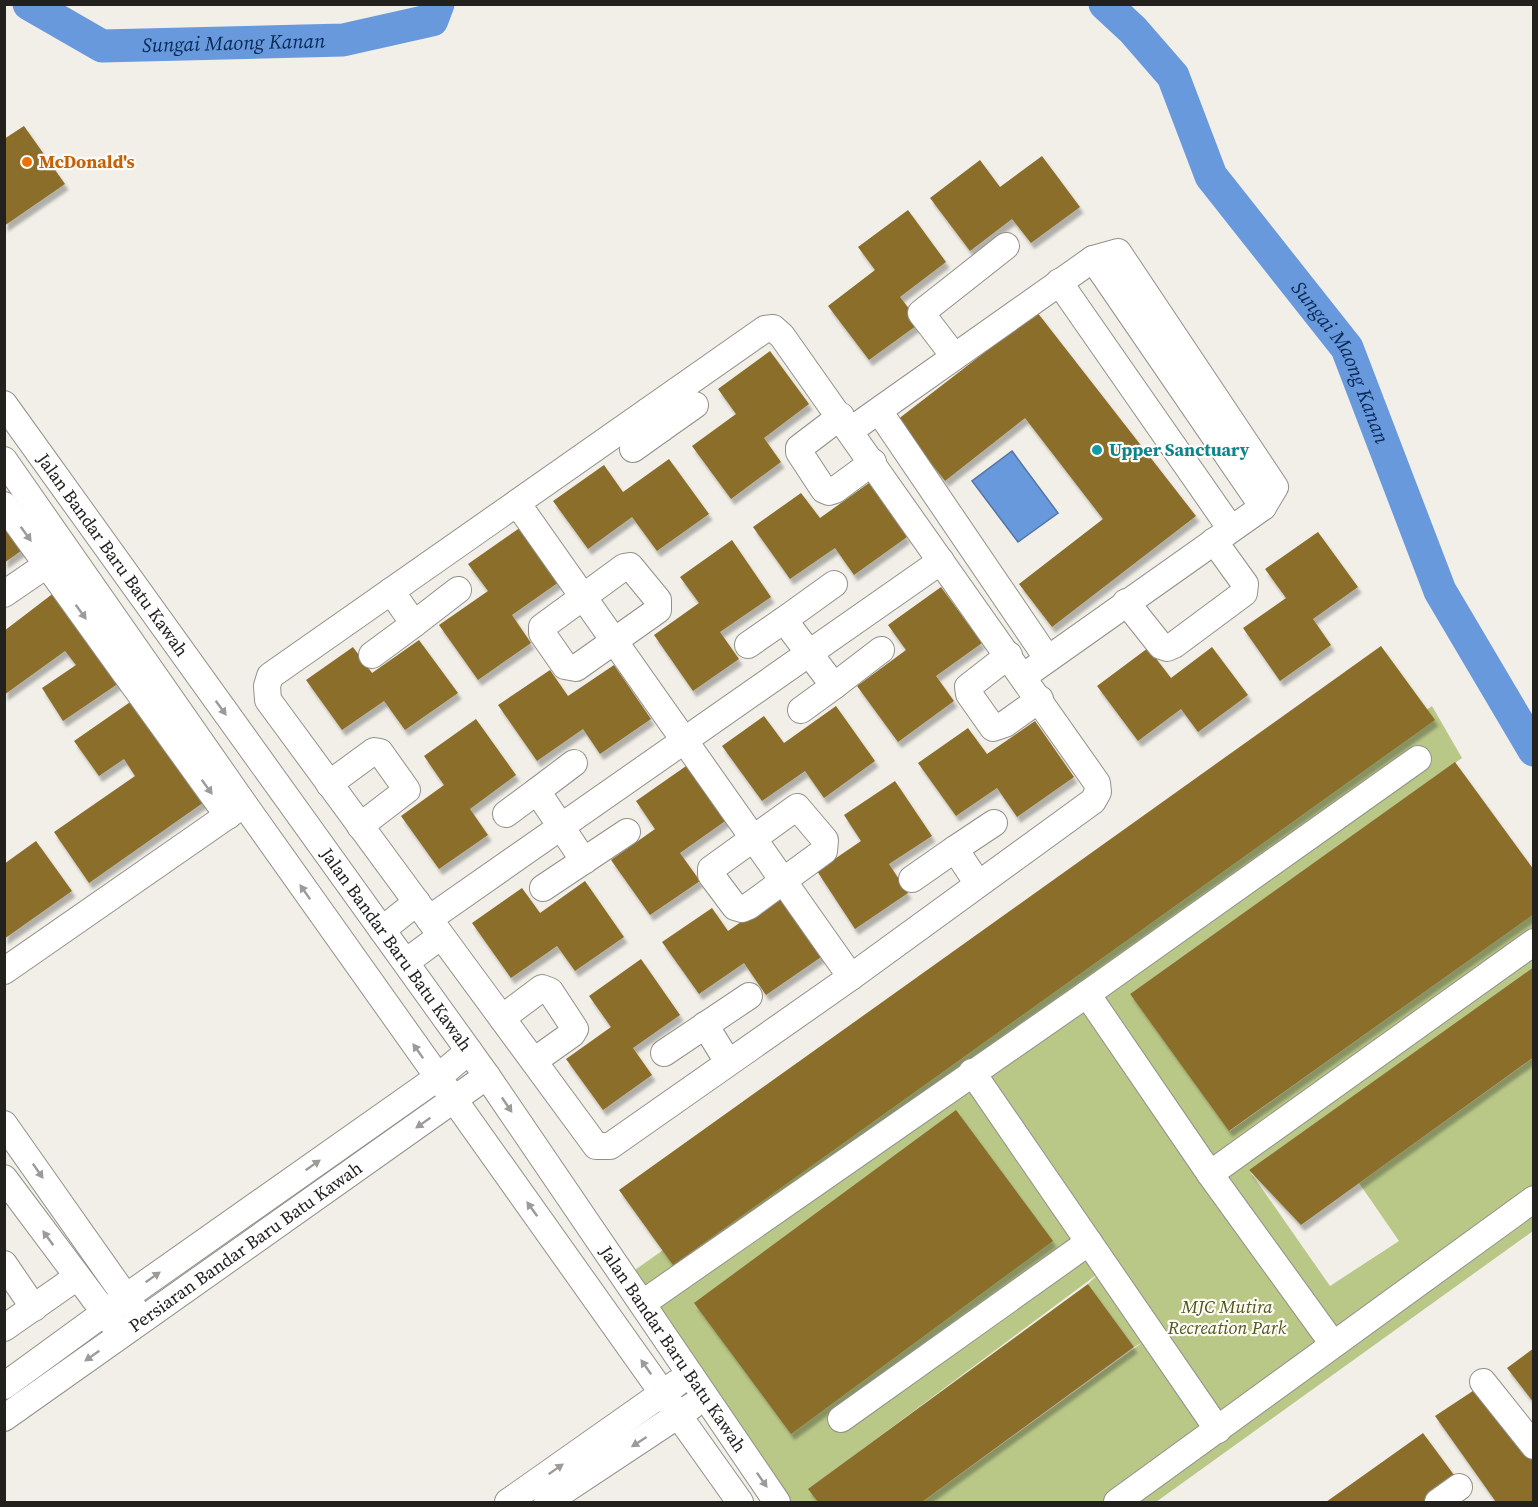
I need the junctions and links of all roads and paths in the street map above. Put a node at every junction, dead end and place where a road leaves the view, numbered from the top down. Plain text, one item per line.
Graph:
1 (1006, 246) dead end
2 (1059, 282) junction
3 (954, 357) junction
4 (4, 404) edge
5 (695, 405) dead end
6 (879, 411) junction
7 (655, 420) junction
8 (846, 423) junction
9 (633, 449) dead end
10 (4, 460) edge
11 (873, 462) junction
12 (517, 503) junction
13 (4, 505) edge
14 (1222, 535) junction
15 (68, 550) junction
16 (941, 561) junction
17 (47, 564) junction
18 (834, 584) dead end
19 (458, 590) dead end
20 (391, 591) junction
21 (4, 594) edge
22 (583, 596) junction
23 (1126, 602) junction
24 (784, 620) junction
25 (414, 624) junction
26 (614, 641) junction
27 (748, 645) dead end
28 (881, 650) dead end
29 (809, 653) junction
30 (372, 655) dead end
31 (1009, 655) junction
32 (1047, 658) junction
33 (1024, 676) junction
34 (200, 679) junction
35 (834, 686) junction
36 (1040, 699) junction
37 (171, 700) junction
38 (801, 710) dead end
39 (684, 740) junction
40 (1418, 759) dead end
41 (574, 763) dead end
42 (329, 784) junction
43 (537, 791) junction
44 (236, 810) junction
45 (506, 814) dead end
46 (993, 823) dead end
47 (360, 826) junction
48 (561, 826) junction
49 (627, 832) dead end
50 (753, 837) junction
51 (955, 849) junction
52 (584, 861) junction
53 (912, 879) dead end
54 (783, 880) junction
55 (978, 884) junction
56 (543, 888) dead end
57 (429, 919) junction
58 (382, 930) junction
59 (1533, 942) edge
60 (406, 962) junction
61 (4, 971) edge
62 (851, 976) junction
63 (1087, 994) junction
64 (748, 996) dead end
65 (502, 1018) junction
66 (705, 1025) junction
67 (469, 1051) junction
68 (664, 1053) dead end
69 (534, 1061) junction
70 (728, 1062) junction
71 (972, 1072) junction
72 (487, 1076) junction
73 (437, 1078) junction
74 (454, 1101) junction
75 (4, 1124) edge
76 (1210, 1174) junction
77 (4, 1178) edge
78 (1533, 1199) edge
79 (1089, 1242) junction
80 (4, 1264) edge
81 (77, 1277) junction
82 (126, 1297) junction
83 (643, 1303) junction
84 (34, 1308) junction
85 (105, 1313) junction
86 (4, 1328) edge
87 (132, 1328) junction
88 (1333, 1344) junction
89 (689, 1373) junction
90 (1483, 1382) dead end
91 (4, 1386) edge
92 (663, 1394) junction
93 (705, 1397) junction
94 (679, 1415) junction
95 (4, 1418) edge
96 (841, 1419) dead end
97 (1218, 1430) junction
98 (1531, 1438) edge
99 (1459, 1487) dead end
100 (508, 1503) edge
101 (547, 1503) edge
102 (740, 1503) edge
103 (777, 1503) edge
104 (1117, 1503) edge
105 (1438, 1503) edge

1 - 3 street
2 - 3 street
2 - 14 street
2 - 14 street
3 - 6 street
4 - 34 street, Jalan Bandar Baru Batu Kawah
5 - 7 street
6 - 8 street
6 - 32 street
7 - 8 street
7 - 9 street
7 - 12 street
8 - 11 street
8 - 11 street
10 - 15 street, Jalan Bandar Baru Batu Kawah
11 - 16 street
12 - 20 street
12 - 22 street
13 -> 17 street
14 - 23 street
14 - 23 street
15 - 17 street
15 - 37 street, Jalan Bandar Baru Batu Kawah
16 - 29 street
16 - 31 street
17 - 21 street
17 -> 44 street
18 - 24 street
19 - 25 street
20 - 25 street
20 - 42 street
22 - 26 street
22 - 26 street
22 - 26 street
23 - 32 street
24 - 27 street
24 - 29 street
25 - 30 street
26 - 39 street
28 - 35 street
29 - 35 street
29 - 39 street
31 - 33 street
31 - 36 street
32 - 33 street
33 - 36 street
34 - 37 street
34 -> 58 street, Jalan Bandar Baru Batu Kawah
35 - 38 street
36 - 55 street
37 - 44 street, Jalan Bandar Baru Batu Kawah
39 - 48 street
39 - 50 street
40 - 63 street
41 - 43 street
42 - 47 street
42 - 47 street
43 - 45 street
43 - 48 street
44 - 61 street
73 -> 44 street, Jalan Bandar Baru Batu Kawah
46 - 51 street
47 - 57 street
48 - 52 street
48 - 57 street
49 - 52 street
50 - 54 street
50 - 54 street
50 - 54 street
51 - 53 street
51 - 55 street
52 - 56 street
54 - 62 street
55 - 62 street
57 - 58 street
57 - 60 street
57 - 65 street
58 - 60 street, Jalan Bandar Baru Batu Kawah
59 - 76 street
60 - 67 street, Jalan Bandar Baru Batu Kawah
62 - 70 street
63 - 71 street
63 - 76 street
64 - 66 street
65 - 69 street
65 - 69 street
66 - 68 street
66 - 70 street
67 - 72 street, Jalan Bandar Baru Batu Kawah
67 - 73 street, Persiaran Bandar Baru Batu Kawah
69 - 70 street
71 - 79 street
71 - 83 street
72 - 74 street, Persiaran Bandar Baru Batu Kawah
72 -> 83 street, Jalan Bandar Baru Batu Kawah
73 - 74 street, Jalan Bandar Baru Batu Kawah
82 -> 73 street, Persiaran Bandar Baru Batu Kawah
74 -> 87 street, Persiaran Bandar Baru Batu Kawah
92 -> 74 street, Jalan Bandar Baru Batu Kawah
75 -> 82 street
76 - 88 street
81 -> 77 street
78 - 88 street
79 - 96 street
79 - 97 street
80 - 84 street
81 - 84 street
81 - 85 street
82 - 85 street, Persiaran Bandar Baru Batu Kawah
82 - 87 street
83 - 89 street, Jalan Bandar Baru Batu Kawah
84 - 86 street
85 - 87 street
85 - 91 street, Persiaran Bandar Baru Batu Kawah
87 -> 95 street, Persiaran Bandar Baru Batu Kawah
88 - 97 street
89 - 92 street
89 - 93 street, Jalan Bandar Baru Batu Kawah
90 - 98 street
92 - 94 street, Jalan Bandar Baru Batu Kawah
100 -> 92 street
93 - 94 street
93 -> 103 street, Jalan Bandar Baru Batu Kawah
94 -> 101 street
94 - 102 street, Jalan Bandar Baru Batu Kawah
97 - 104 street
99 - 105 street

